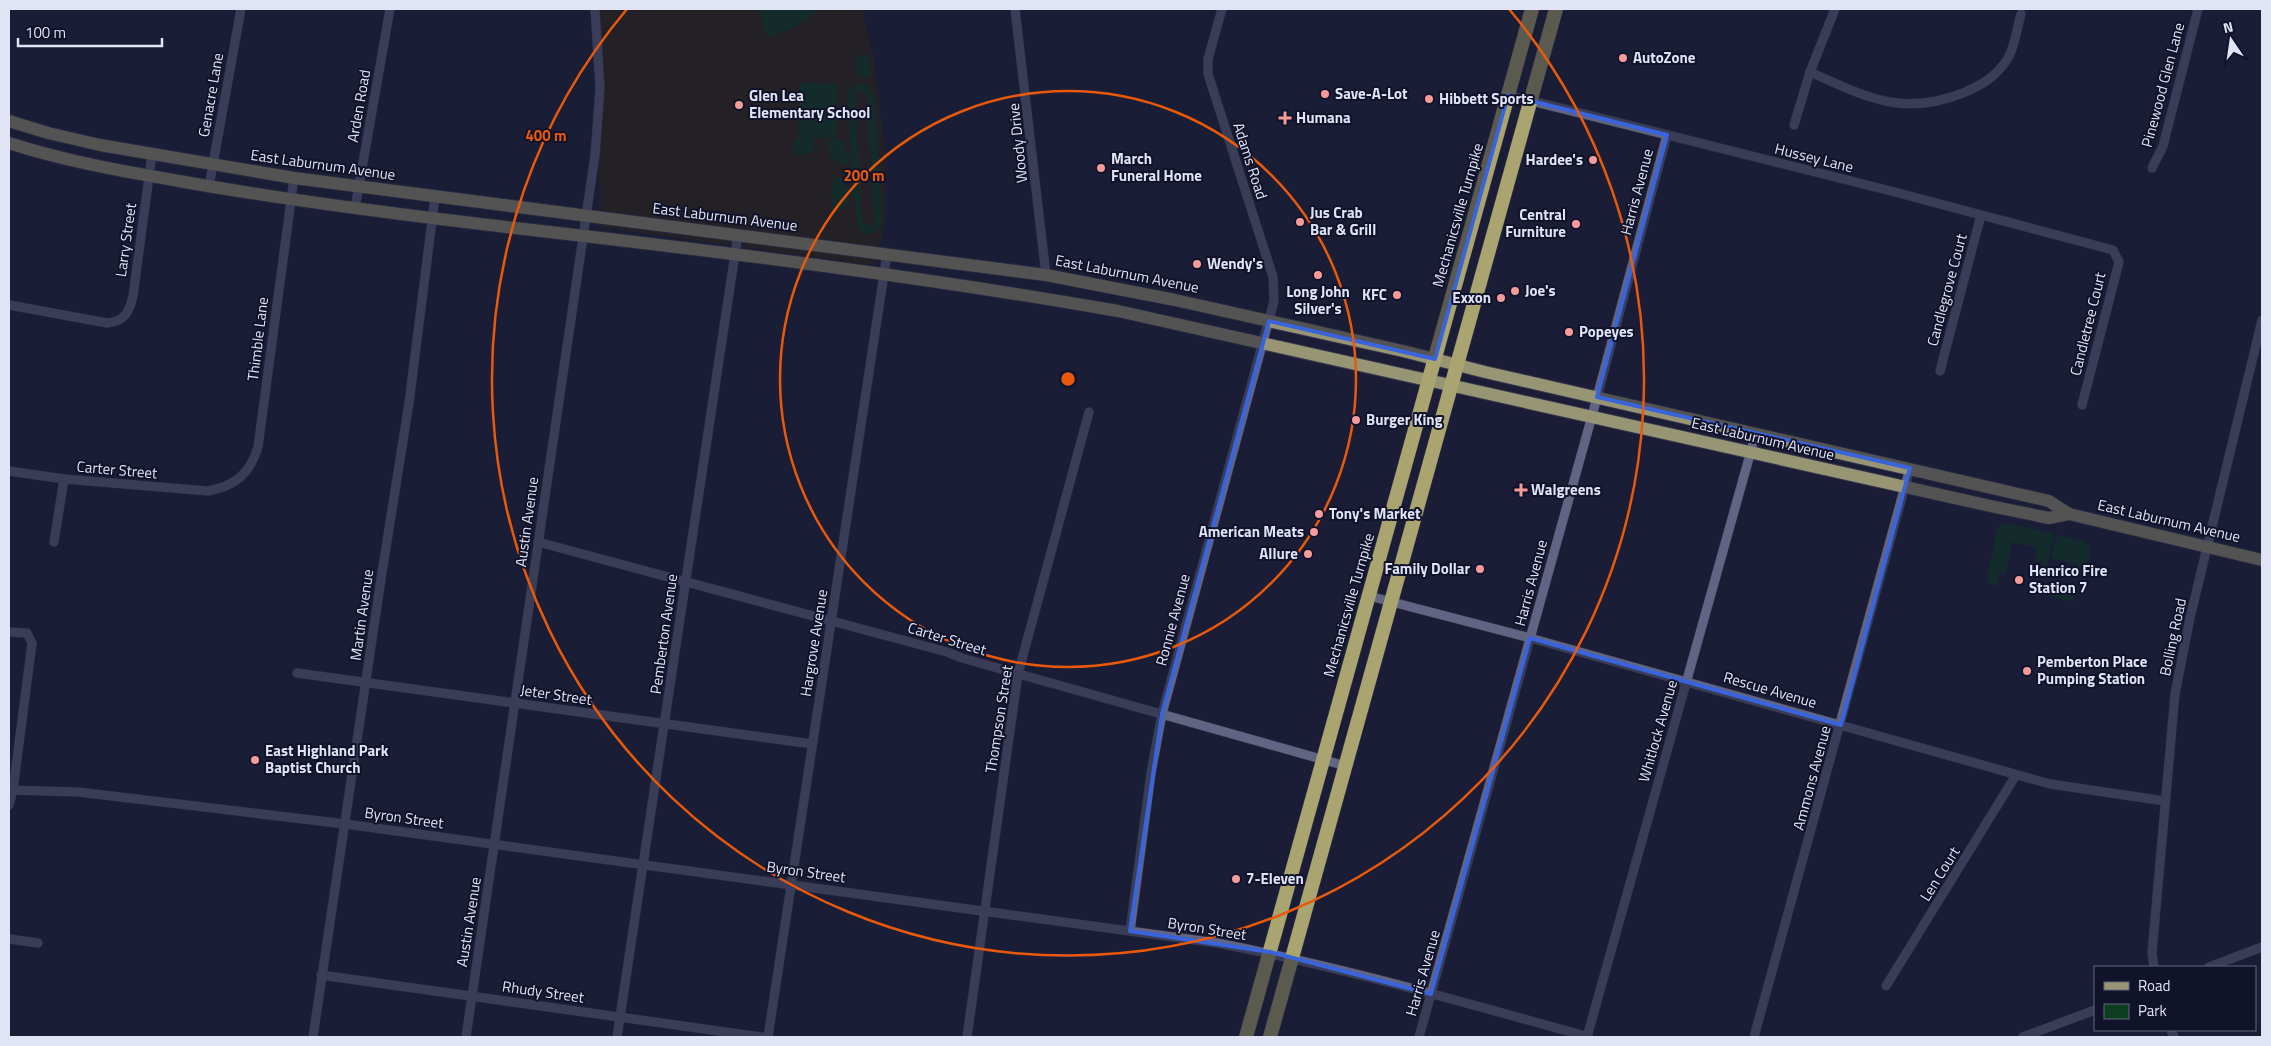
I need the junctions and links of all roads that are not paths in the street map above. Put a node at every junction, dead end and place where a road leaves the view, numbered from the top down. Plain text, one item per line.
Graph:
1 (241, 9) edge
2 (390, 9) edge
3 (594, 9) edge
4 (1016, 9) edge
5 (1222, 9) edge
6 (1532, 9) edge
7 (1556, 9) edge
8 (1835, 9) edge
9 (2198, 9) edge
10 (2021, 14) dead end
11 (1810, 72) junction
12 (1508, 95) junction
13 (1530, 100) junction
14 (9, 121) edge
15 (1794, 125) dead end
16 (1667, 135) junction
17 (9, 144) edge
18 (152, 154) junction
19 (213, 166) junction
20 (2152, 168) dead end
21 (149, 176) junction
22 (294, 178) junction
23 (209, 186) junction
24 (359, 187) junction
25 (435, 197) junction
26 (291, 199) junction
27 (355, 208) junction
28 (1981, 215) junction
29 (586, 216) junction
30 (433, 218) junction
31 (738, 234) junction
32 (583, 236) junction
33 (2113, 250) joint
34 (887, 254) junction
35 (734, 255) junction
36 (883, 274) junction
37 (1046, 274) junction
38 (9, 305) edge
39 (2262, 320) edge
40 (1268, 321) junction
41 (1263, 341) junction
42 (1435, 359) junction
43 (1457, 365) junction
44 (1940, 371) dead end
45 (1429, 379) junction
46 (1451, 384) junction
47 (1597, 397) junction
48 (2082, 405) dead end
49 (1089, 412) dead end
50 (1592, 416) junction
51 (1756, 433) junction
52 (1750, 453) junction
53 (1910, 468) junction
54 (9, 471) edge
55 (64, 479) junction
56 (1904, 487) junction
57 (223, 488) joint
58 (2069, 514) junction
59 (54, 542) dead end
60 (538, 542) junction
61 (2207, 547) junction
62 (2262, 560) edge
63 (685, 581) junction
64 (1369, 596) junction
65 (1391, 602) junction
66 (832, 621) junction
67 (9, 632) edge
68 (1530, 638) junction
69 (297, 673) dead end
70 (1018, 674) junction
71 (1686, 681) junction
72 (366, 682) junction
73 (516, 703) junction
74 (1162, 714) junction
75 (665, 724) junction
76 (1841, 724) junction
77 (812, 744) junction
78 (1323, 760) junction
79 (1346, 766) junction
80 (2016, 775) junction
81 (11, 790) edge
82 (2165, 801) junction
83 (9, 805) edge
84 (345, 824) junction
85 (495, 844) junction
86 (644, 864) junction
87 (791, 884) junction
88 (985, 912) junction
89 (1130, 932) junction
90 (9, 939) edge
91 (38, 943) dead end
92 (2262, 947) edge
93 (1270, 952) junction
94 (1292, 957) junction
95 (2154, 966) edge
96 (2211, 966) edge
97 (322, 975) junction
98 (1886, 986) dead end
99 (1431, 994) junction
100 (472, 996) junction
101 (2094, 1010) edge
102 (620, 1017) junction
103 (313, 1037) edge
104 (466, 1037) edge
105 (617, 1037) edge
106 (761, 1037) edge
107 (768, 1037) edge
108 (967, 1037) edge
109 (1246, 1037) edge
110 (1270, 1037) edge
111 (1419, 1037) edge
112 (1588, 1037) edge
113 (1754, 1037) edge
114 (2024, 1037) edge

1 - 19 street, Genacre Lane
2 - 24 street, Arden Road
3 - 29 street, Austin Avenue
4 - 37 street, Woody Drive
5 - 40 street, Adams Road
6 - 12 highway, Mechanicsville Turnpike
7 - 13 highway
8 - 11 street
9 - 20 street, Pinewood Glen Lane
10 - 11 street
11 - 15 street
12 - 13 street, Hussey Lane
12 - 42 highway, Mechanicsville Turnpike
13 - 16 street, Hussey Lane
13 - 43 highway
14 - 18 main road, East Laburnum Avenue
16 - 28 street, Hussey Lane
16 - 47 street, Harris Avenue
17 - 21 main road
18 - 19 main road, East Laburnum Avenue
18 - 21 street, Larry Street
19 - 22 main road, East Laburnum Avenue
19 - 23 street, Genacre Lane
21 - 23 main road
21 - 38 street, Larry Street
22 - 24 main road, East Laburnum Avenue
22 - 26 street, Thimble Lane
23 - 26 main road
24 - 25 main road, East Laburnum Avenue
24 - 27 street, Arden Road
25 - 29 main road, East Laburnum Avenue
25 - 30 street, Martin Avenue
26 - 27 main road
26 - 57 street, Thimble Lane
27 - 30 main road
28 - 33 street, Hussey Lane
28 - 44 street, Candlegrove Court
29 - 31 main road, East Laburnum Avenue
29 - 32 street, Austin Avenue
30 - 32 main road
30 - 72 street, Martin Avenue
31 - 34 main road, East Laburnum Avenue
31 - 35 street, Pemberton Avenue
32 - 35 main road
32 - 60 street, Austin Avenue
33 - 48 street, Candletree Court
34 - 36 street, Hargrove Avenue
34 - 37 main road, East Laburnum Avenue
35 - 36 main road
35 - 63 street, Pemberton Avenue
36 - 41 main road
36 - 66 street, Hargrove Avenue
37 - 40 main road, East Laburnum Avenue
39 - 61 street, Bolling Road
40 - 41 street, Ronnie Avenue
40 - 42 main road, East Laburnum Avenue
41 - 45 main road
41 - 74 street, Ronnie Avenue
42 - 43 main road, East Laburnum Avenue
42 - 45 highway, Mechanicsville Turnpike
43 - 46 highway
43 - 47 main road, East Laburnum Avenue
45 - 46 main road, East Laburnum Avenue
45 - 64 highway, Mechanicsville Turnpike
46 - 50 main road, East Laburnum Avenue
46 - 65 highway
47 - 50 street, Harris Avenue
47 - 51 main road, East Laburnum Avenue
49 - 70 street, Thompson Street
50 - 52 main road, East Laburnum Avenue
50 - 68 street, Harris Avenue
51 - 52 street, Whitlock Avenue
51 - 53 main road, East Laburnum Avenue
52 - 56 main road, East Laburnum Avenue
52 - 71 street, Whitlock Avenue
53 - 56 street, Ammons Avenue
53 - 58 main road, East Laburnum Avenue
54 - 55 street, Carter Street
55 - 57 street, Carter Street
55 - 59 street
56 - 58 main road, East Laburnum Avenue
56 - 76 street, Ammons Avenue
58 - 61 main road, East Laburnum Avenue
60 - 63 street, Carter Street
60 - 73 street, Austin Avenue
61 - 62 main road, East Laburnum Avenue
61 - 82 street, Bolling Road
63 - 66 street, Carter Street
63 - 75 street, Pemberton Avenue
64 - 65 street, Rescue Avenue
64 - 78 highway, Mechanicsville Turnpike
65 - 68 street, Rescue Avenue
65 - 79 highway
66 - 70 street, Carter Street
66 - 77 street, Hargrove Avenue
67 - 81 street
68 - 71 street, Rescue Avenue
68 - 99 street, Harris Avenue
69 - 72 street, Jeter Street
70 - 74 street, Carter Street
70 - 88 street, Thompson Street
71 - 76 street, Rescue Avenue
71 - 112 street, Whitlock Avenue
72 - 73 street, Jeter Street
72 - 84 street, Martin Avenue
73 - 75 street, Jeter Street
73 - 85 street, Austin Avenue
74 - 78 street, Carter Street
74 - 89 street, Ronnie Avenue
75 - 77 street, Jeter Street
75 - 86 street, Pemberton Avenue
76 - 80 street, Rescue Avenue
76 - 113 street, Ammons Avenue
77 - 87 street, Hargrove Avenue
78 - 79 street, Carter Street
78 - 93 highway, Mechanicsville Turnpike
79 - 94 highway
80 - 82 street, Rescue Avenue
80 - 98 street, Len Court
81 - 83 street
81 - 84 street, Byron Street
82 - 95 street, Bolling Road
84 - 85 street, Byron Street
84 - 97 street, Martin Avenue
85 - 86 street, Byron Street
85 - 100 street, Austin Avenue
86 - 87 street, Byron Street
86 - 102 street, Pemberton Avenue
87 - 88 street, Byron Street
87 - 107 street, Hargrove Avenue
88 - 89 street, Byron Street
88 - 108 street, Thompson Street
89 - 93 street, Byron Street
90 - 91 street
92 - 96 street
93 - 94 street, Byron Street
93 - 109 highway, Mechanicsville Turnpike
94 - 99 street, Byron Street
94 - 110 highway
97 - 100 street, Rhudy Street
97 - 103 street, Martin Avenue
99 - 111 street, Harris Avenue
99 - 112 street, Byron Street
100 - 102 street, Rhudy Street
100 - 104 street, Austin Avenue
101 - 114 street
102 - 105 street, Pemberton Avenue
102 - 106 street, Rhudy Street

